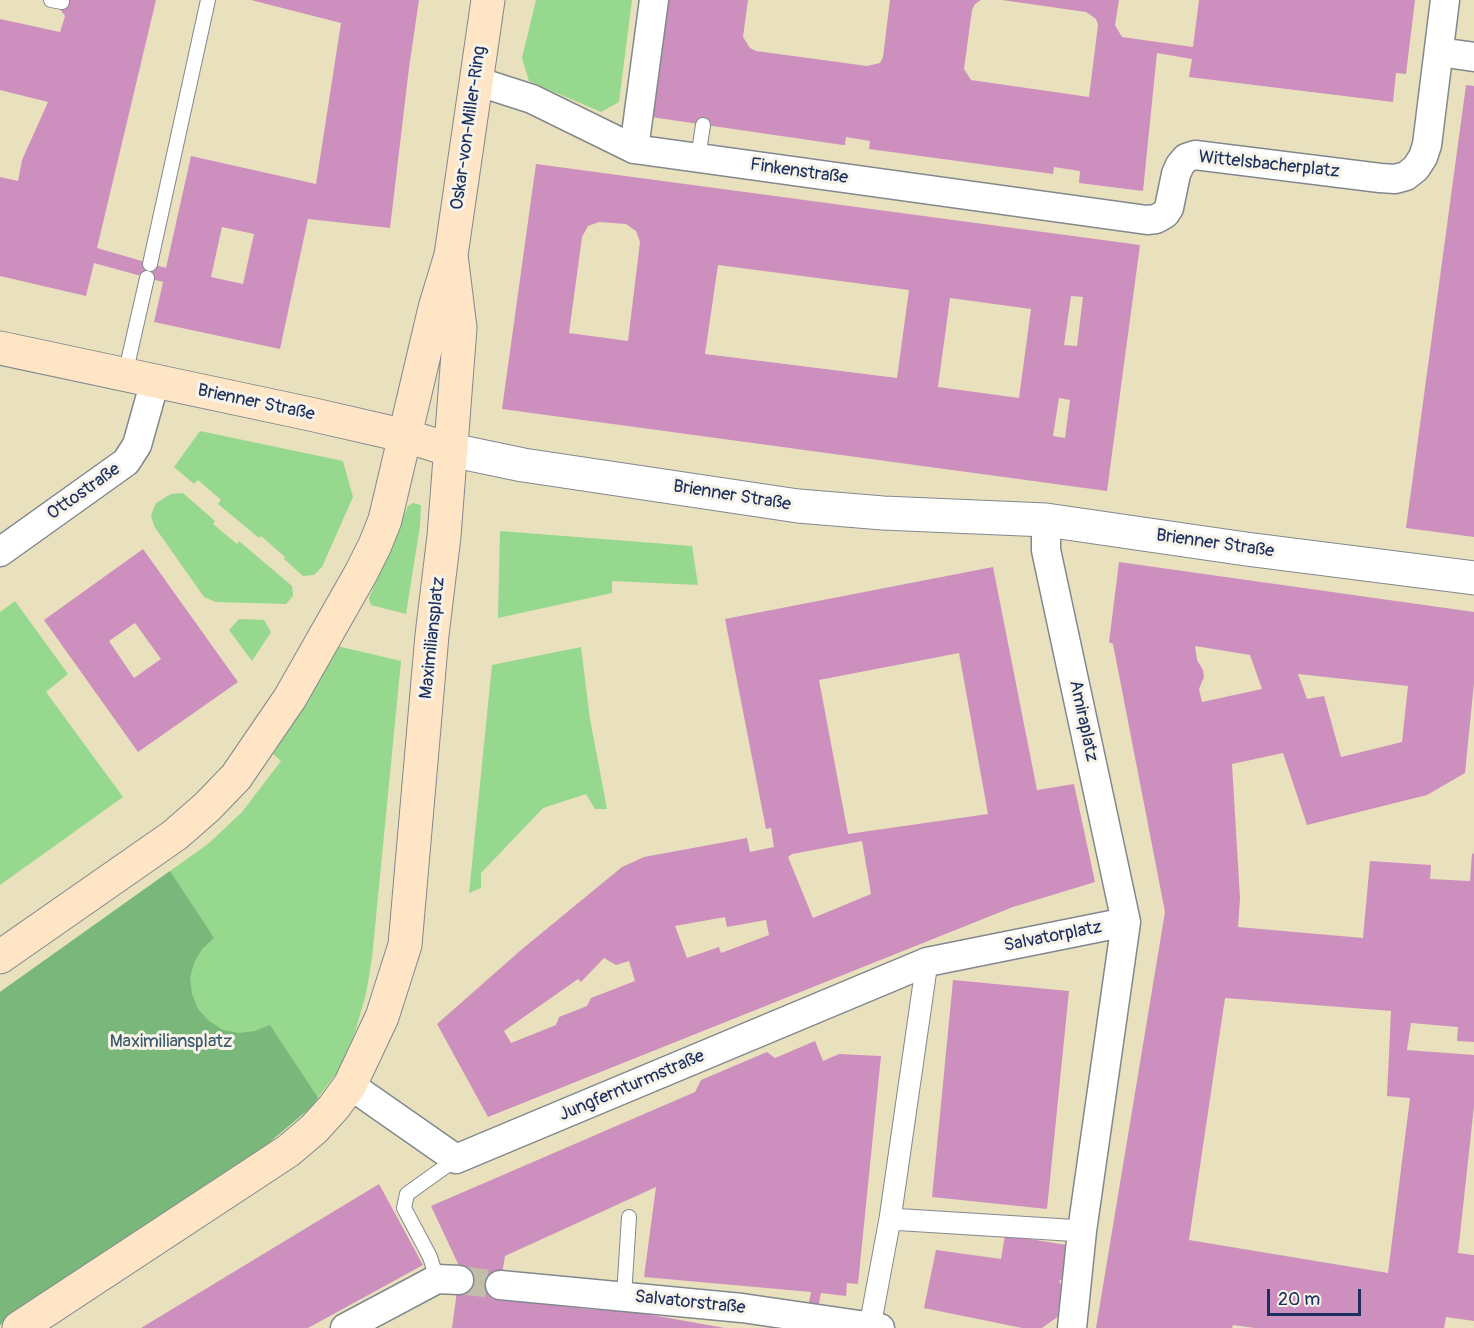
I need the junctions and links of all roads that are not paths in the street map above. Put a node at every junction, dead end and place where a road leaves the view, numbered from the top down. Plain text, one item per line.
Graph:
1 (208, 0) edge
2 (488, 0) edge
3 (654, 0) edge
4 (1445, 0) edge
5 (1439, 52) junction
6 (1474, 57) edge
7 (476, 81) junction
8 (703, 125) dead end
9 (634, 149) junction
10 (698, 158) junction
11 (1136, 219) joint
12 (451, 255) junction
13 (0, 348) edge
14 (140, 378) junction
15 (406, 436) junction
16 (451, 450) junction
17 (1046, 520) junction
18 (0, 552) edge
19 (1474, 578) edge
20 (1126, 922) junction
21 (0, 957) edge
22 (927, 962) junction
23 (350, 1085) junction
24 (456, 1160) junction
25 (629, 1217) dead end
26 (890, 1219) junction
27 (1082, 1231) junction
28 (448, 1279) joint
29 (500, 1285) tunnel mouth
30 (624, 1296) junction
31 (875, 1327) edge
32 (20, 1328) edge
33 (345, 1328) edge
34 (1072, 1328) edge

1 - 14 lane
2 - 7 main road, Oskar-von-Miller-Ring
3 - 9 street
4 - 5 street
5 - 6 street
5 - 11 street, Wittelsbacherplatz
7 - 9 street, Finkenstraße
7 - 12 main road, Oskar-von-Miller-Ring
8 - 10 lane
9 - 10 street, Finkenstraße
10 - 11 street, Finkenstraße
12 - 15 main road, Oskar-von-Miller-Ring
12 - 16 main road, Oskar-von-Miller-Ring
13 - 14 main road, Brienner Straße
14 - 15 main road, Brienner Straße
14 - 18 street, Ottostraße
15 - 16 main road, Brienner Straße
15 - 21 main road
16 - 17 street, Brienner Straße
16 - 23 main road, Maximiliansplatz
17 - 19 street, Brienner Straße
17 - 20 street, Amiraplatz
20 - 22 street, Salvatorplatz
20 - 27 street, Salvatorplatz
22 - 24 street, Jungfernturmstraße
22 - 26 street
23 - 24 street
23 - 32 main road, Maximiliansplatz
24 - 28 lane
25 - 30 lane
26 - 27 street
26 - 31 street
27 - 34 street, Salvatorplatz
28 - 33 street
29 - 30 street, Salvatorstraße
30 - 31 street, Salvatorstraße

